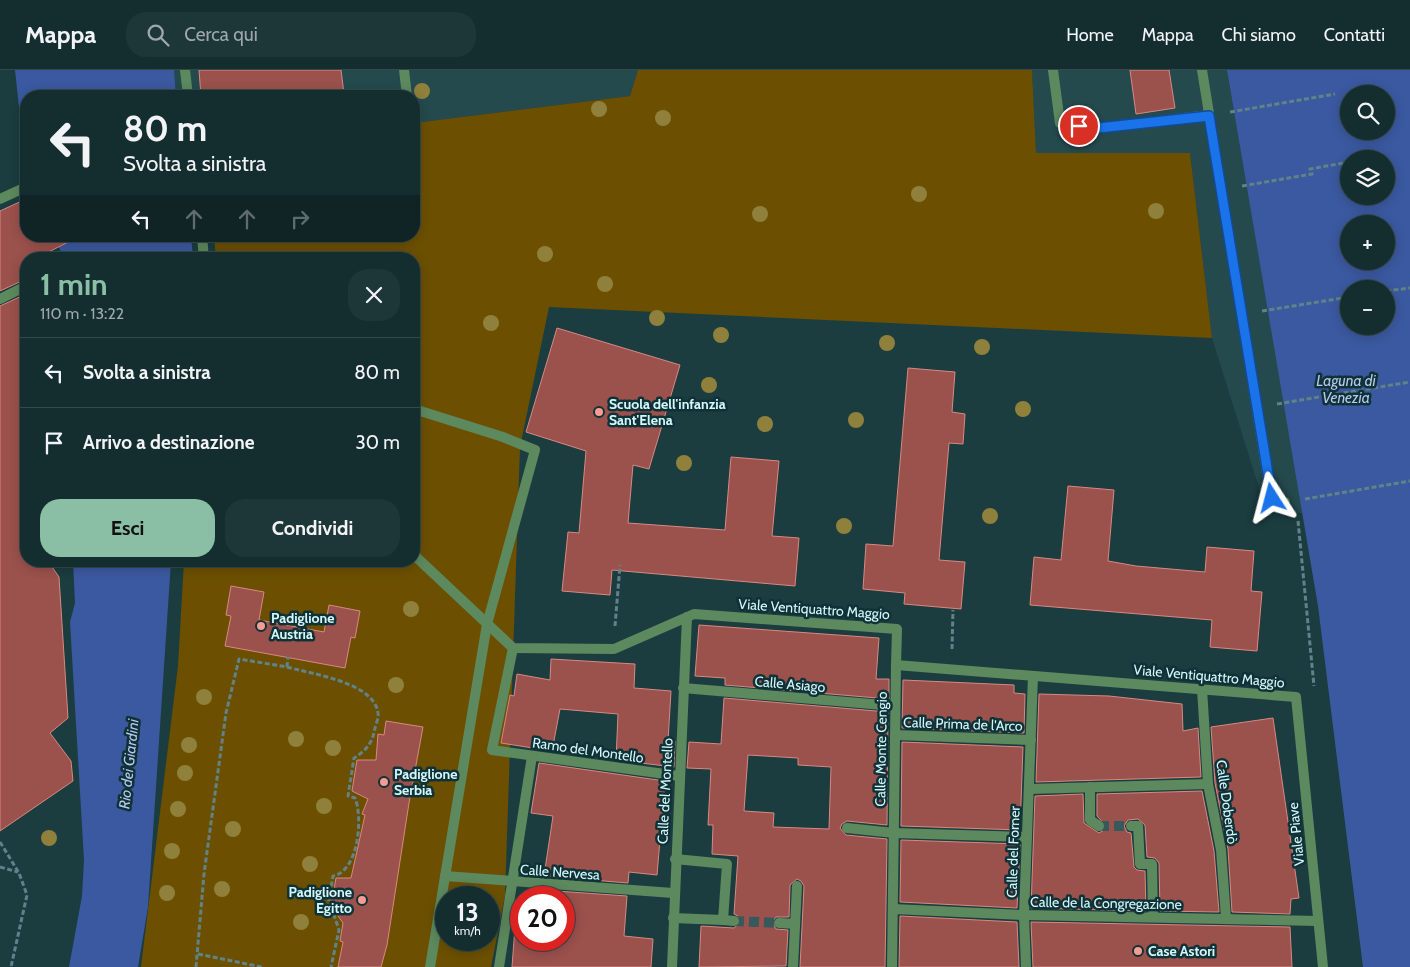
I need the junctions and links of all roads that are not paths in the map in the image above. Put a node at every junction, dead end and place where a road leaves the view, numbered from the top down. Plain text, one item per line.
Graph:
1 (185, 70) edge
2 (404, 70) edge
3 (1053, 70) edge
4 (1202, 70) edge
5 (187, 90) edge
6 (406, 90) edge
7 (1209, 116) junction
8 (20, 190) edge
9 (0, 199) edge
10 (20, 289) edge
11 (0, 299) edge
12 (420, 412) edge
13 (1285, 502) road end
14 (420, 561) edge
15 (687, 617) junction
16 (487, 624) junction
17 (513, 648) junction
18 (896, 665) junction
19 (1033, 676) junction
20 (683, 688) junction
21 (1202, 689) junction
22 (1296, 697) joint
23 (895, 706) junction
24 (895, 735) junction
25 (1031, 740) junction
26 (532, 756) junction
27 (679, 776) junction
28 (1208, 784) junction
29 (1090, 787) junction
30 (1033, 790) junction
31 (1099, 826) dead end
32 (1131, 826) dead end
33 (847, 828) dead end
34 (894, 833) junction
35 (1027, 837) junction
36 (675, 859) junction
37 (445, 876) junction
38 (513, 882) junction
39 (797, 886) dead end
40 (674, 894) junction
41 (893, 909) junction
42 (1024, 915) junction
43 (1153, 917) junction
44 (673, 918) junction
45 (1226, 918) junction
46 (1318, 920) junction
47 (779, 923) tunnel mouth
48 (795, 924) junction
49 (430, 967) edge
50 (499, 967) edge
51 (672, 967) edge
52 (793, 967) edge
53 (892, 967) edge
54 (1026, 967) edge
55 (1323, 967) edge

1 - 5 street
2 - 6 street
3 - 7 street
4 - 7 street
7 - 13 street
8 - 9 street
10 - 11 street
12 - 16 street
14 - 16 street
15 - 17 street, Viale Ventiquattro Maggio
15 - 18 street, Viale Ventiquattro Maggio
15 - 20 street, Calle del Montello
16 - 17 street
16 - 37 street
17 - 26 street, Ramo del Montello
18 - 19 street, Viale Ventiquattro Maggio
18 - 23 street, Calle Monte Cengio
19 - 21 street, Viale Ventiquattro Maggio
19 - 25 street, Calle del Forner
20 - 23 street, Calle Asiago
20 - 27 street, Calle del Montello
21 - 22 street, Viale Ventiquattro Maggio
21 - 28 street, Calle Doberdò
22 - 46 street, Viale Piave
23 - 24 street, Calle Monte Cengio
24 - 25 street, Calle Prima de l'Arco
24 - 34 street, Calle Monte Cengio
25 - 30 street, Calle del Forner
26 - 27 street, Ramo del Montello
26 - 38 street
27 - 36 street, Calle del Montello
28 - 29 street
28 - 45 street, Calle Doberdò
29 - 30 street
29 - 31 street
30 - 35 street, Calle del Forner
32 - 43 street
33 - 34 street
34 - 35 street
34 - 41 street, Calle Monte Cengio
35 - 42 street, Calle del Forner
36 - 40 street, Calle del Montello
36 - 44 street
37 - 38 street, Calle Nervesa
37 - 49 street
38 - 40 street, Calle Nervesa
38 - 50 street
39 - 48 street
40 - 44 street, Calle del Montello
41 - 42 street, Calle de la Congregazione
41 - 53 street, Calle Monte Cengio
42 - 43 street, Calle de la Congregazione
42 - 54 street, Calle del Forner
43 - 45 street, Calle de la Congregazione
44 - 51 street, Calle del Montello
45 - 46 street, Calle de la Congregazione
46 - 55 street, Viale Piave
47 - 48 street
48 - 52 street

